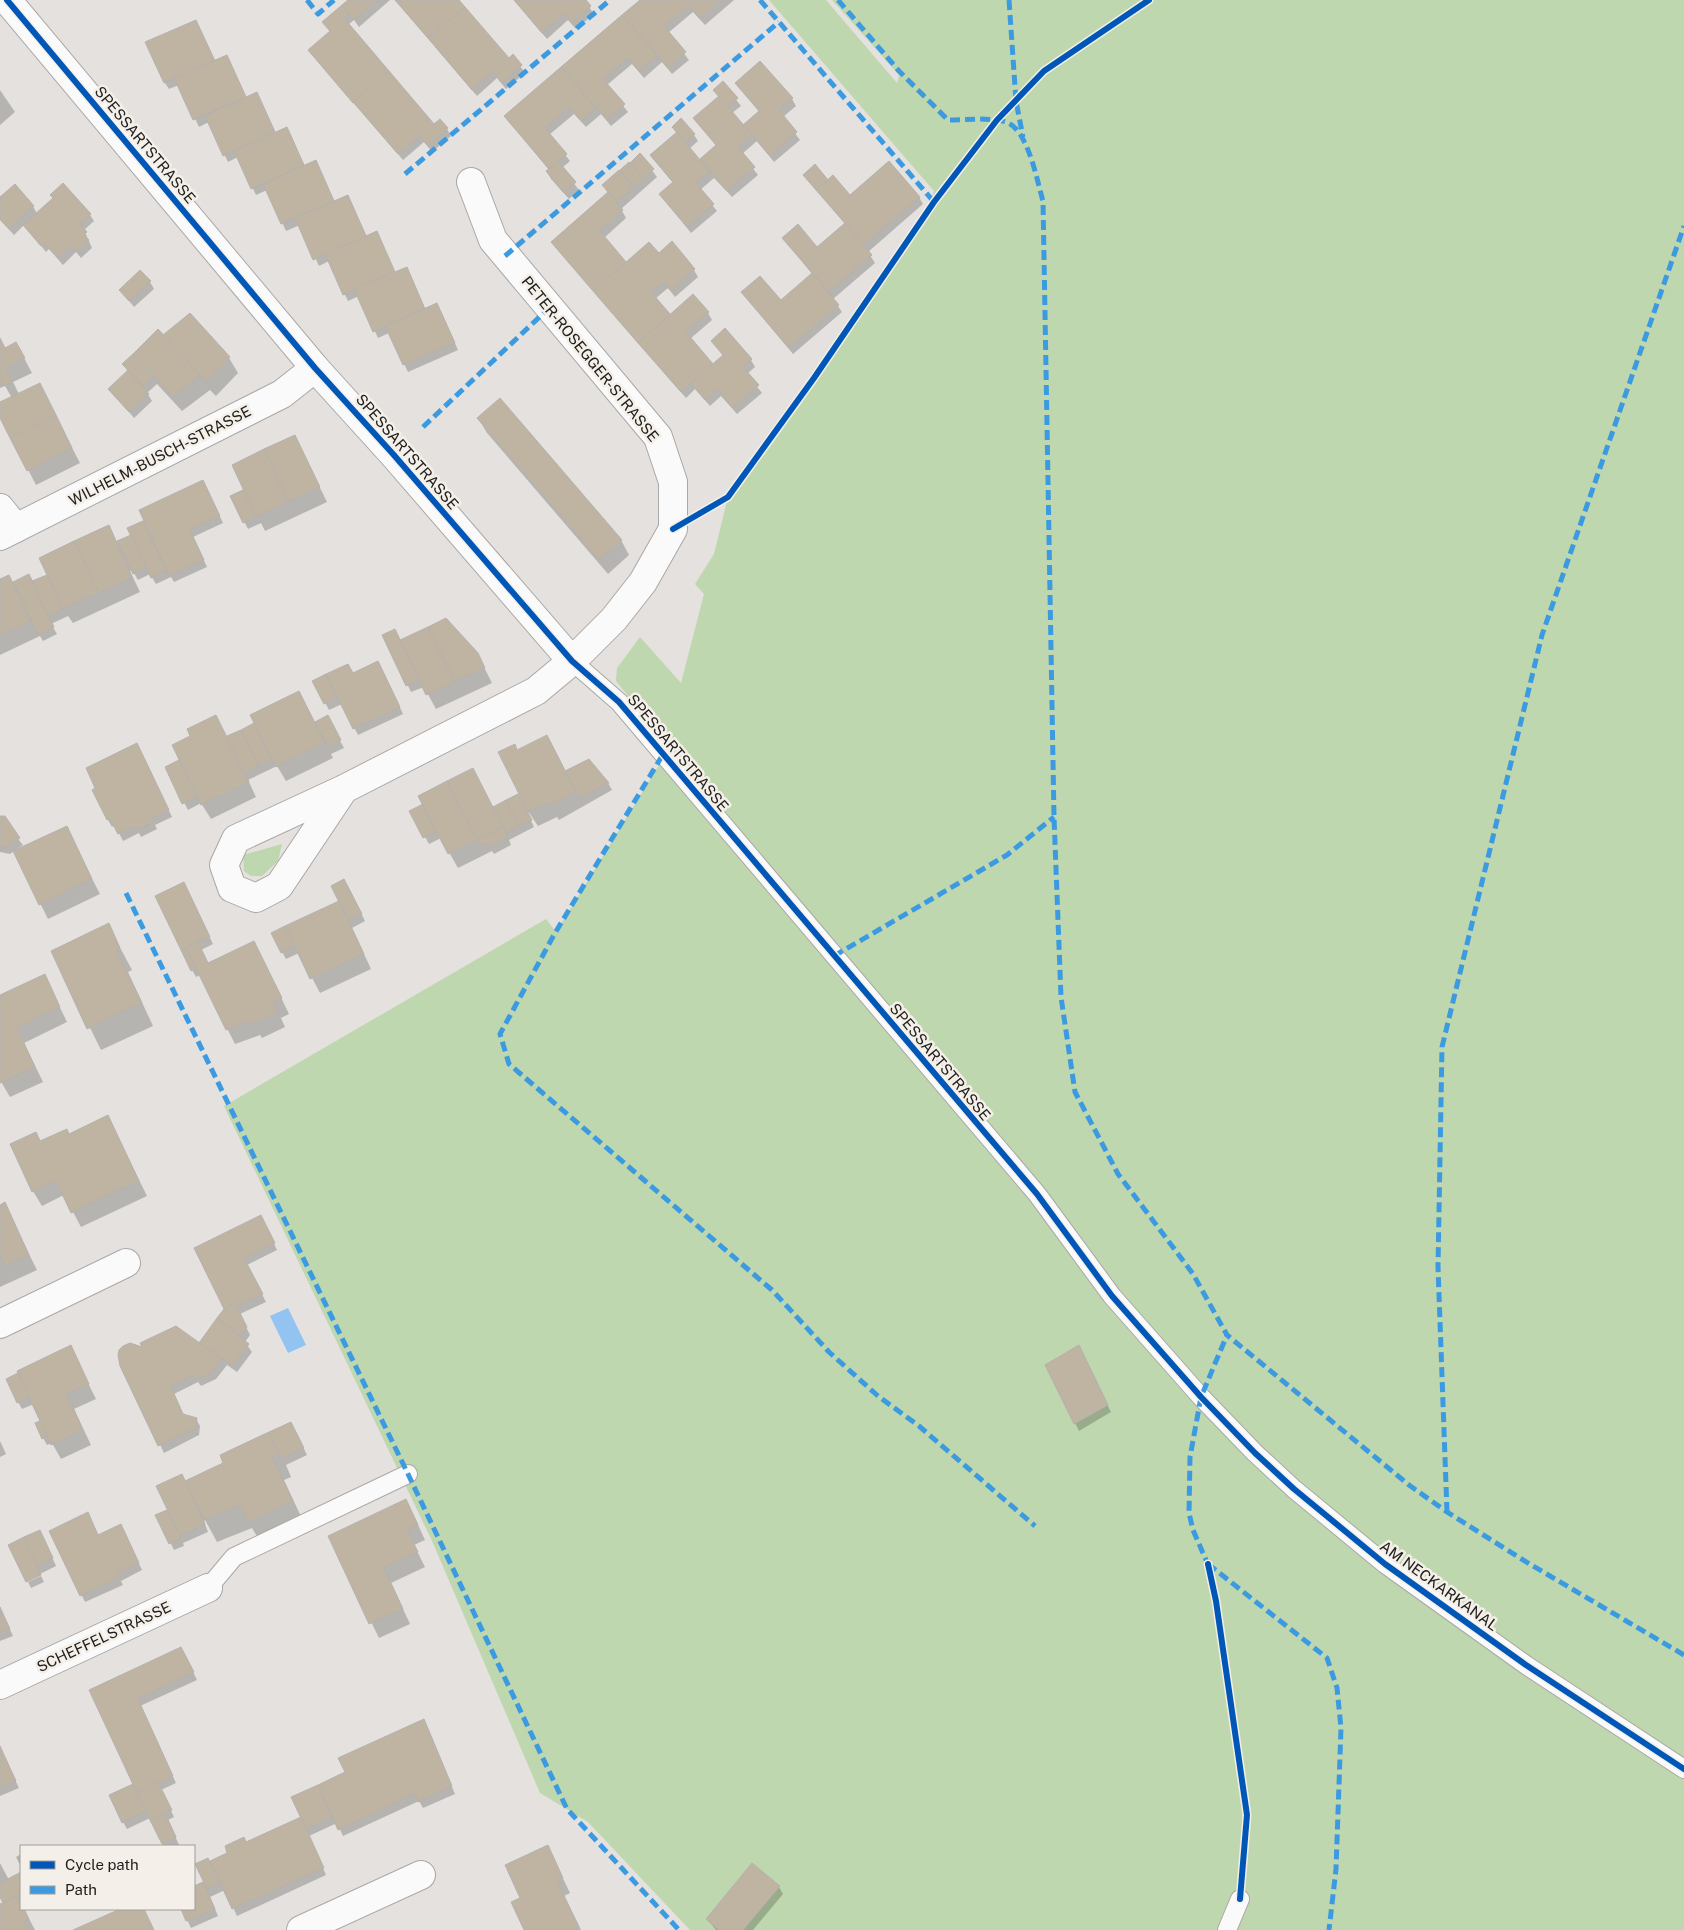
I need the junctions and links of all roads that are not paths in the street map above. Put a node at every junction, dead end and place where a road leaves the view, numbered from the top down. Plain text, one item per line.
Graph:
1 (7, 0) edge
2 (471, 182) dead end
3 (316, 368) junction
4 (5, 524) edge
5 (572, 662) junction
6 (344, 789) dead end
7 (126, 1263) dead end
8 (0, 1324) edge
9 (1201, 1396) joint
10 (408, 1474) dead end
11 (208, 1588) joint
12 (0, 1685) edge
13 (1684, 1769) edge
14 (421, 1875) dead end
15 (1240, 1898) dead end
16 (301, 1930) edge
17 (1227, 1930) edge

1 - 3 street, SPESSARTSTRASSE
2 - 5 street, PETER-ROSEGGER-STRASSE
3 - 4 street, WILHELM-BUSCH-STRASSE
3 - 5 street, SPESSARTSTRASSE
5 - 6 street, PETER-ROSEGGER-STRASSE
5 - 9 lane, SPESSARTSTRASSE
7 - 8 street
9 - 13 lane, AM NECKARKANAL
10 - 11 lane
11 - 12 street, SCHEFFELSTRASSE
14 - 16 street
15 - 17 lane

